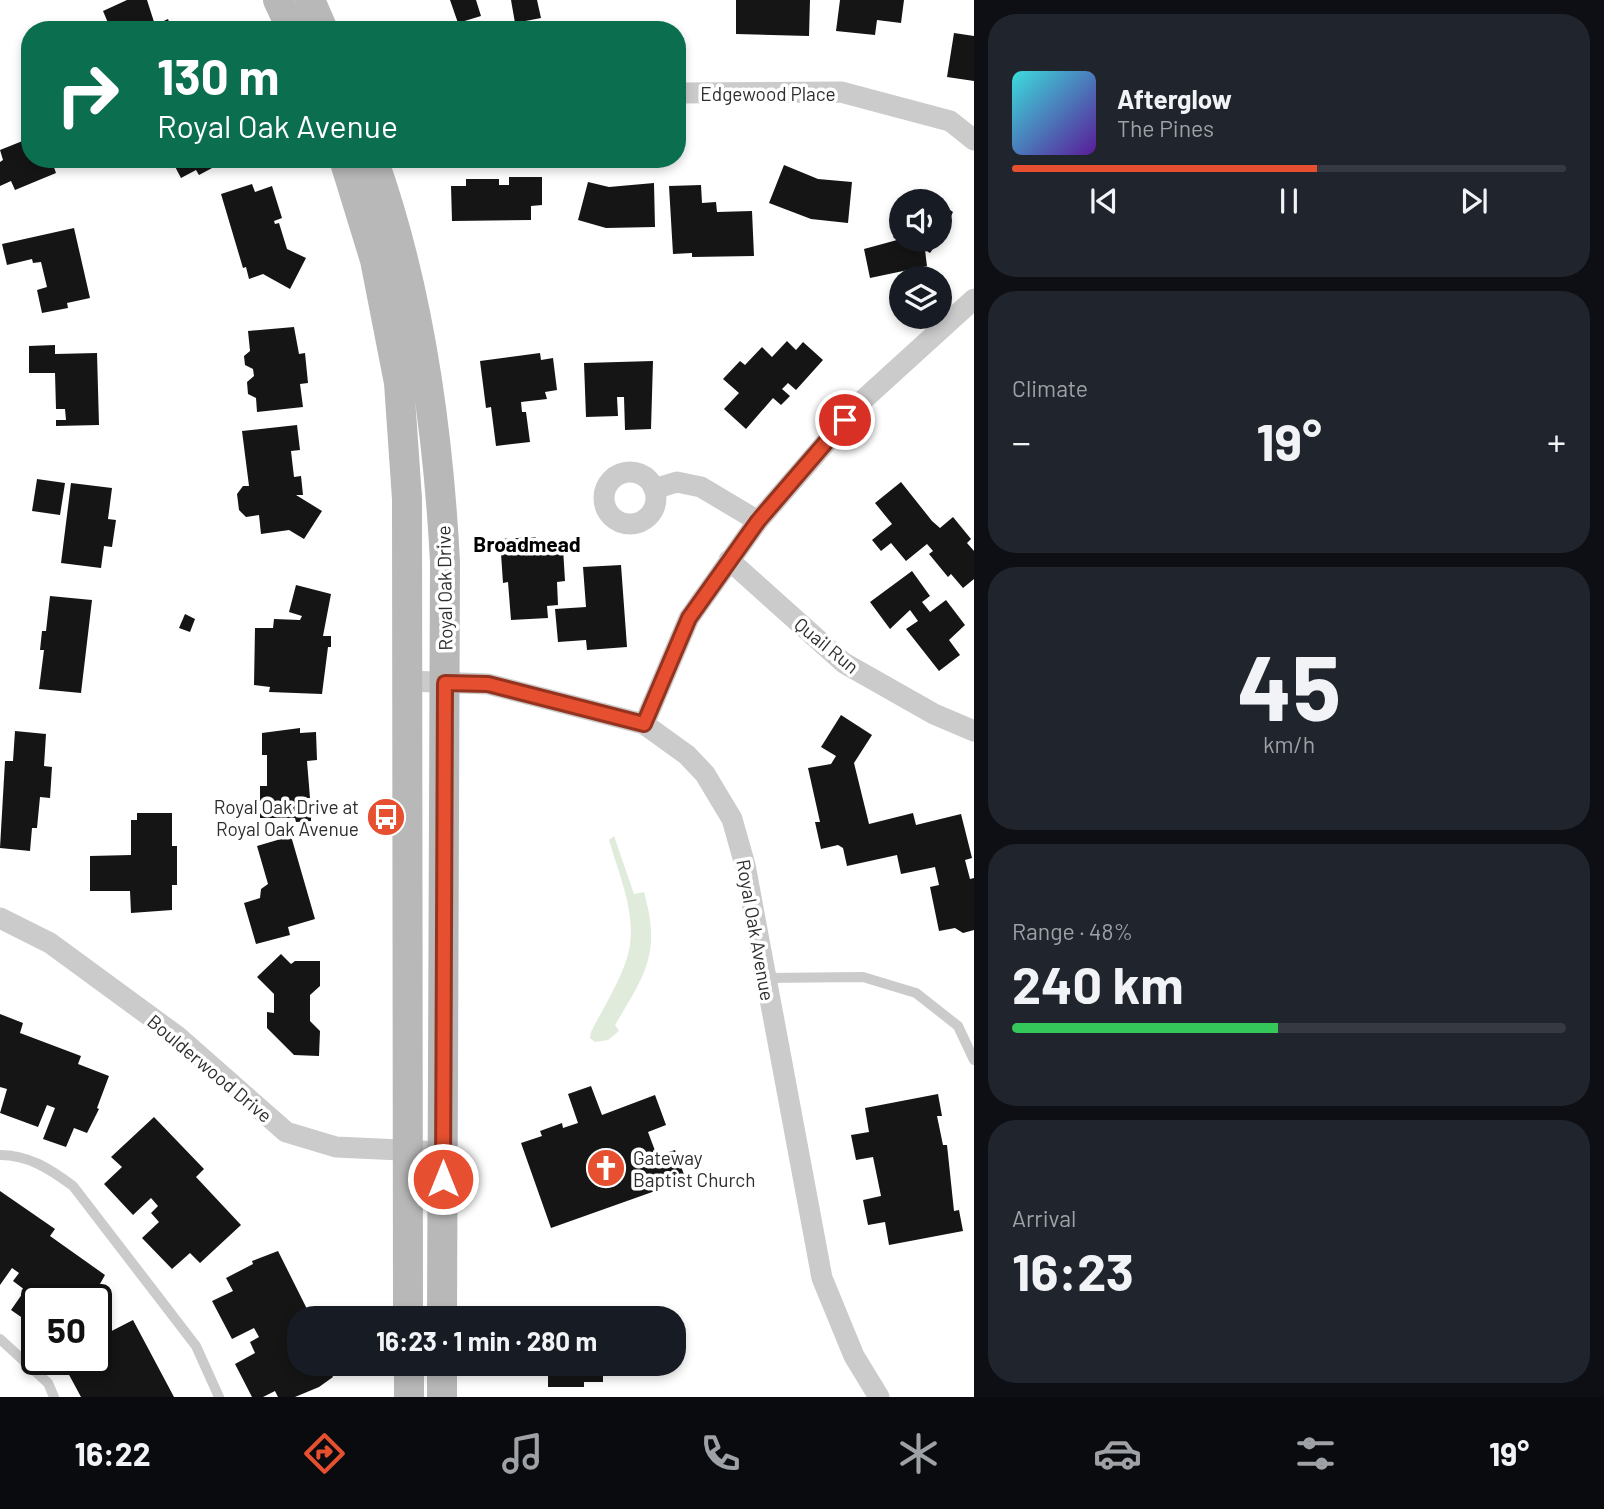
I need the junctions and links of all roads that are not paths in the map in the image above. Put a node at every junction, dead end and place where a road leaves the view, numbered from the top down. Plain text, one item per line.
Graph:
1 (278, 0) edge
2 (310, 0) edge
3 (288, 21) edge
4 (319, 21) edge
5 (686, 93) edge
6 (974, 140) edge
7 (347, 168) edge
8 (376, 168) edge
9 (974, 299) edge
10 (654, 489) dead end
11 (758, 521) junction
12 (729, 560) junction
13 (408, 681) junction
14 (445, 683) junction
15 (644, 724) junction
16 (974, 731) edge
17 (0, 918) edge
18 (764, 978) junction
19 (974, 1060) edge
20 (408, 1151) junction
21 (443, 1152) junction
22 (0, 1155) edge
23 (408, 1306) edge
24 (442, 1306) edge
25 (0, 1339) edge
26 (409, 1376) edge
27 (442, 1376) edge
28 (54, 1397) edge
29 (219, 1397) edge
30 (409, 1397) edge
31 (442, 1397) edge
32 (879, 1397) edge

1 - 3 main road
2 - 4 main road
5 - 6 street, Edgewood Place
7 - 13 main road, Royal Oak Drive
8 - 14 main road, Royal Oak Drive
9 - 11 street
10 - 11 street
11 - 12 street
12 - 15 street
12 - 16 street, Quail Run
13 - 14 street, Royal Oak Avenue
13 - 20 main road, Royal Oak Drive
14 - 15 street, Royal Oak Avenue
14 - 21 main road, Royal Oak Drive
15 - 18 street, Royal Oak Avenue
17 - 20 street, Boulderwood Drive
18 - 19 lane
18 - 32 street, Royal Oak Avenue
20 - 21 street, Boulderwood Drive
20 - 23 main road, Royal Oak Drive
21 - 24 main road, Royal Oak Drive
22 - 29 lane
25 - 28 lane
26 - 30 main road
27 - 31 main road

